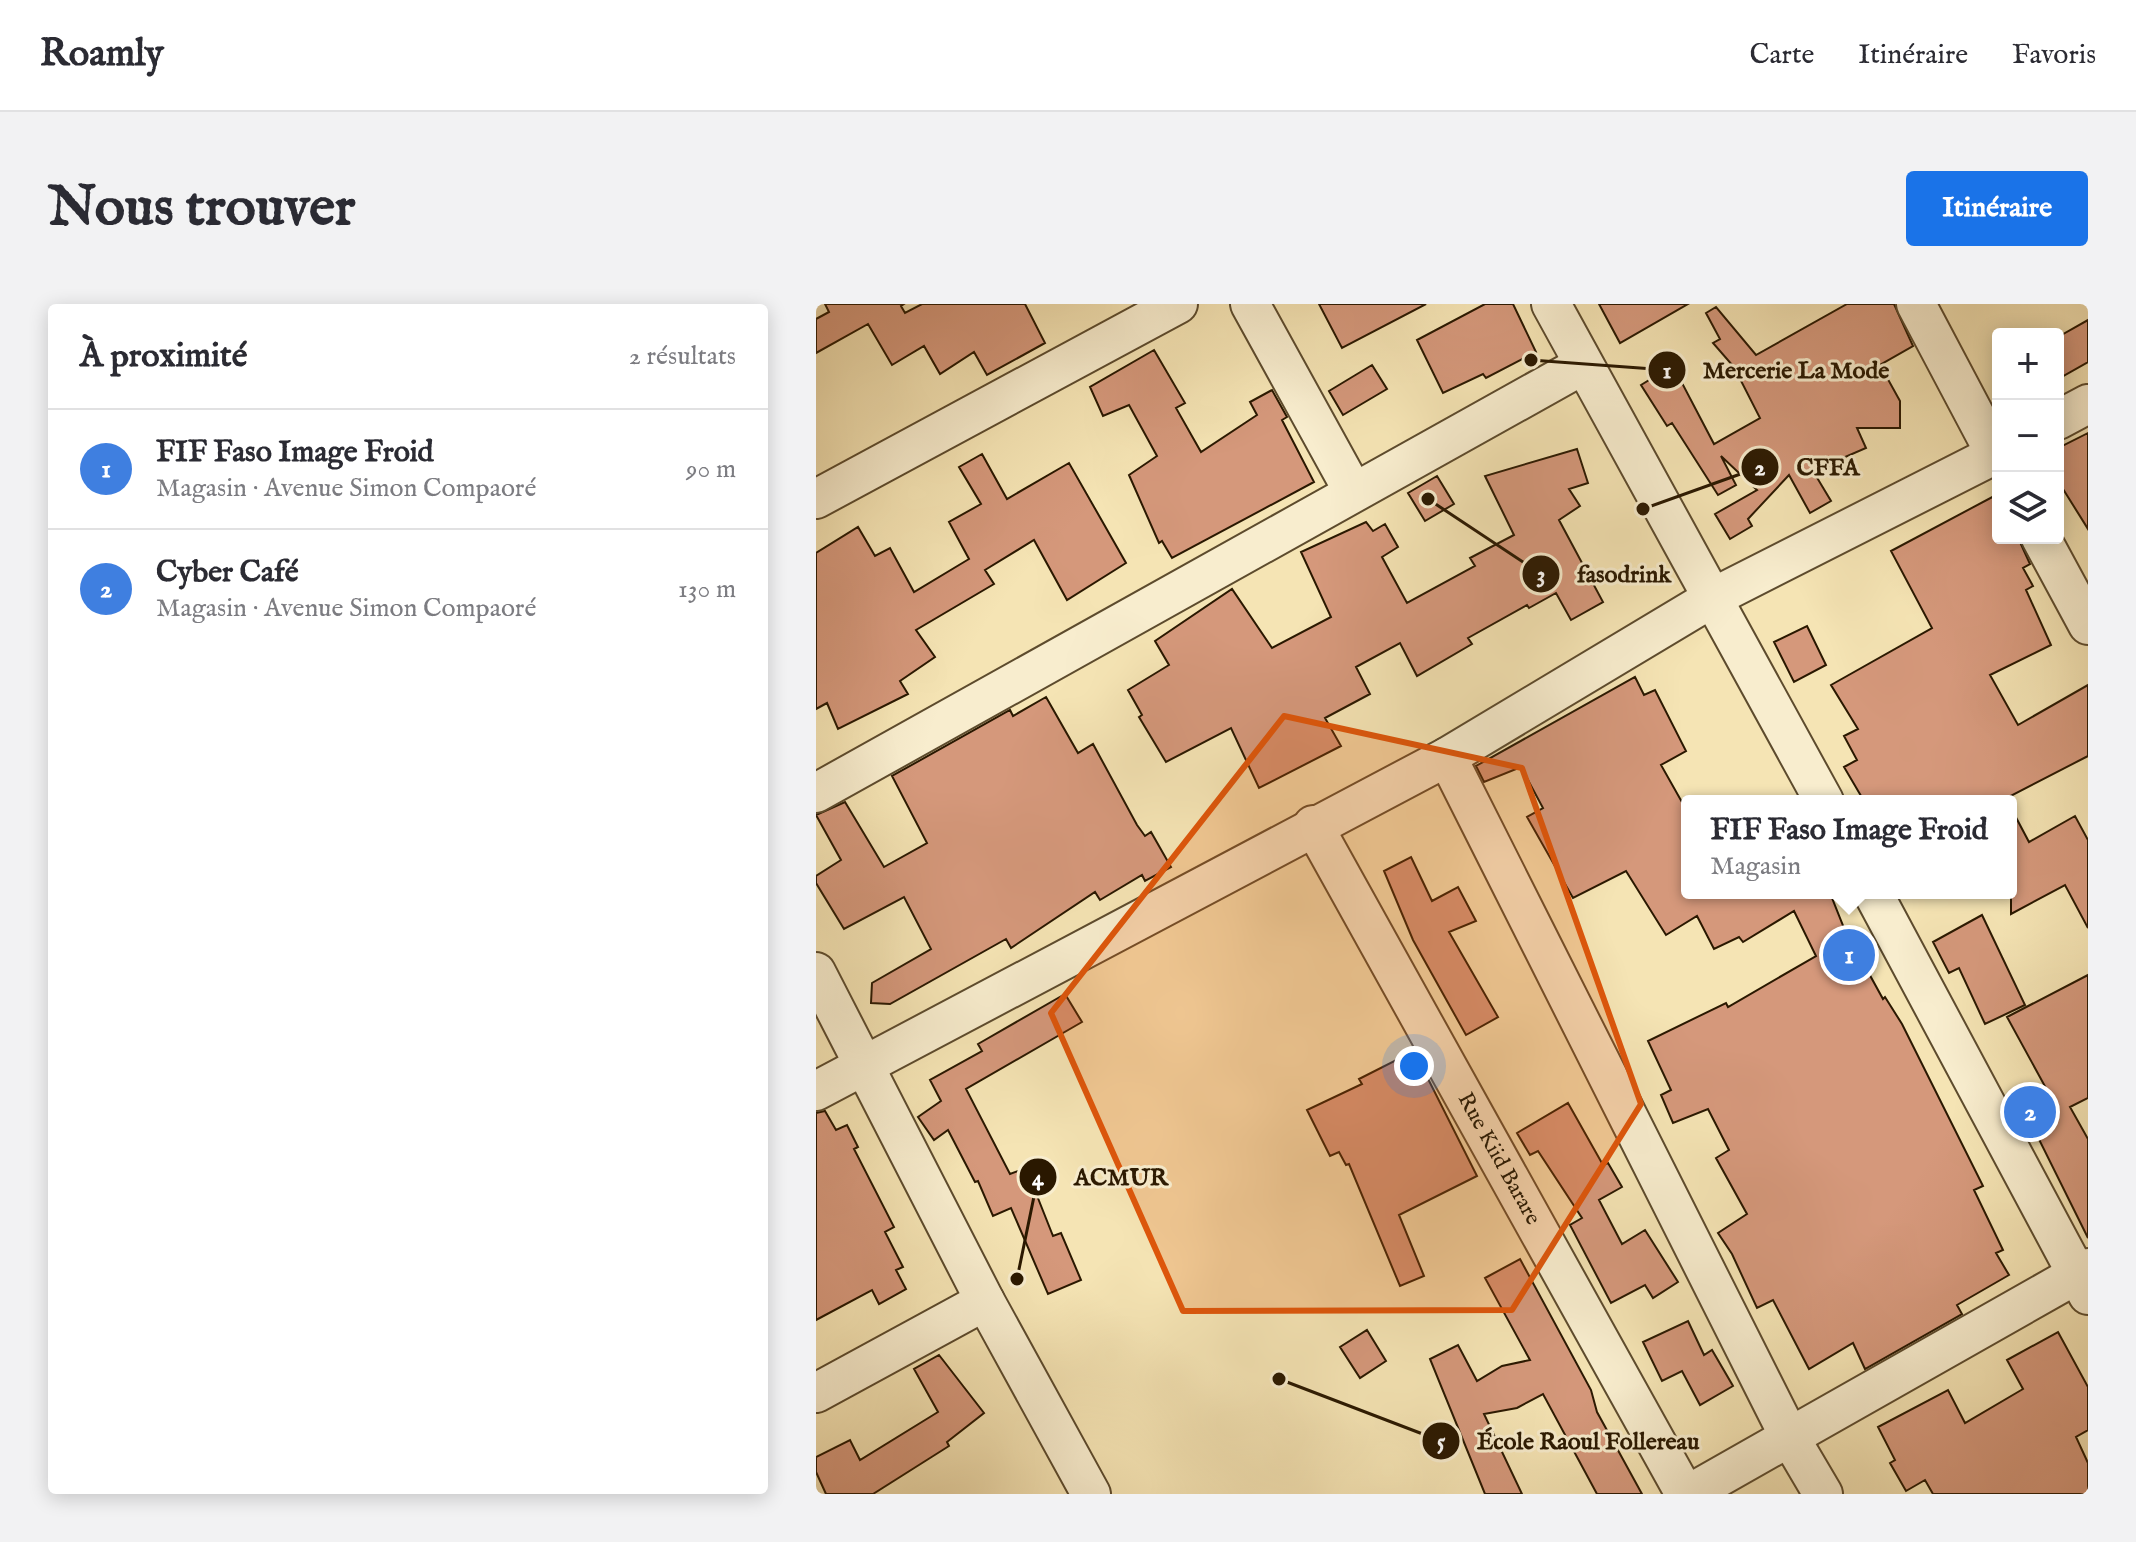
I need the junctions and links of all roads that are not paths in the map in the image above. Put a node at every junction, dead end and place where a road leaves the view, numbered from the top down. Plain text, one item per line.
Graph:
1 (1178, 304) edge
2 (1250, 304) edge
3 (1551, 304) edge
4 (1916, 304) edge
5 (1583, 365) junction
6 (2088, 404) edge
7 (2064, 417) edge
8 (1992, 446) edge
9 (1992, 458) edge
10 (1353, 491) junction
11 (816, 499) edge
12 (2044, 544) edge
13 (1714, 597) junction
14 (2088, 625) edge
15 (1447, 757) junction
16 (816, 793) edge
17 (1821, 795) edge
18 (1313, 825) junction
19 (1876, 899) edge
20 (816, 972) edge
21 (866, 1065) junction
22 (816, 1091) edge
23 (2084, 1279) edge
24 (985, 1301) junction
25 (816, 1393) edge
26 (1790, 1438) junction
27 (1091, 1494) edge
28 (1687, 1494) edge
29 (1823, 1494) edge

1 - 11 street
2 - 10 street
3 - 5 street
4 - 8 street
5 - 10 street
5 - 13 street
6 - 7 street
9 - 13 street
10 - 16 street
12 - 14 street
13 - 15 street
13 - 17 street
15 - 18 street
15 - 26 street
18 - 21 street
18 - 28 street, Rue Kiid Barare
19 - 23 street
20 - 21 street
21 - 22 street
21 - 24 street
23 - 26 street, Rue Kiid Barare
24 - 25 street
24 - 27 street
26 - 28 street, Rue Kiid Barare
26 - 29 street

